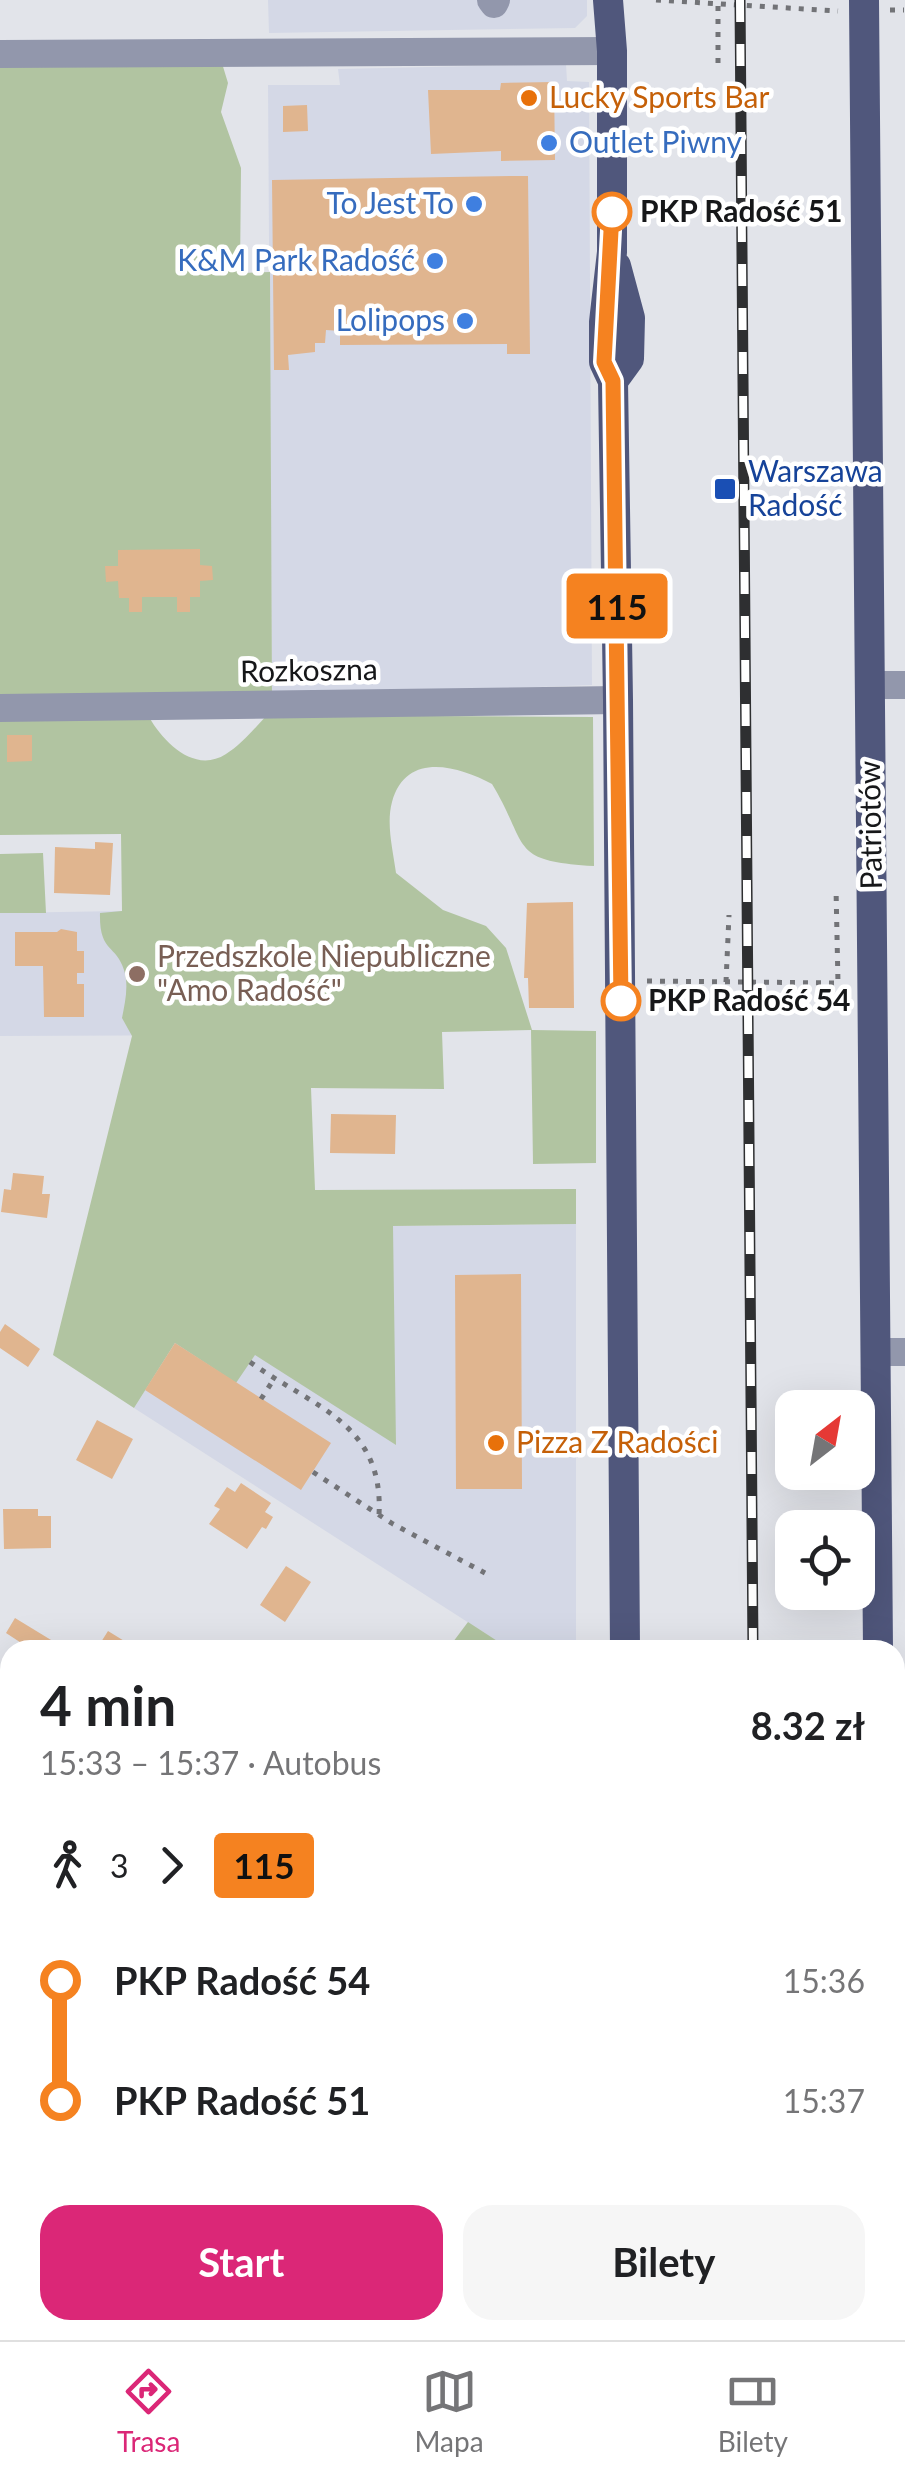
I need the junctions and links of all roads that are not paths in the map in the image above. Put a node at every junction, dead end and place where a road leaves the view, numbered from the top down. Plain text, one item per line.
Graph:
1 (608, 0) edge
2 (625, 0) edge
3 (854, 6) edge
4 (612, 51) junction
5 (0, 54) edge
6 (870, 685) junction
7 (905, 685) edge
8 (618, 700) junction
9 (0, 708) edge
10 (890, 1352) edge
11 (625, 1640) edge
12 (878, 1640) edge

1 - 4 main road
2 - 4 main road
3 - 6 main road, Patriotów
4 - 5 street
4 - 8 main road
6 - 7 street
6 - 10 main road, Patriotów
8 - 9 street, Rozkoszna
8 - 11 main road
10 - 12 main road, Patriotów

